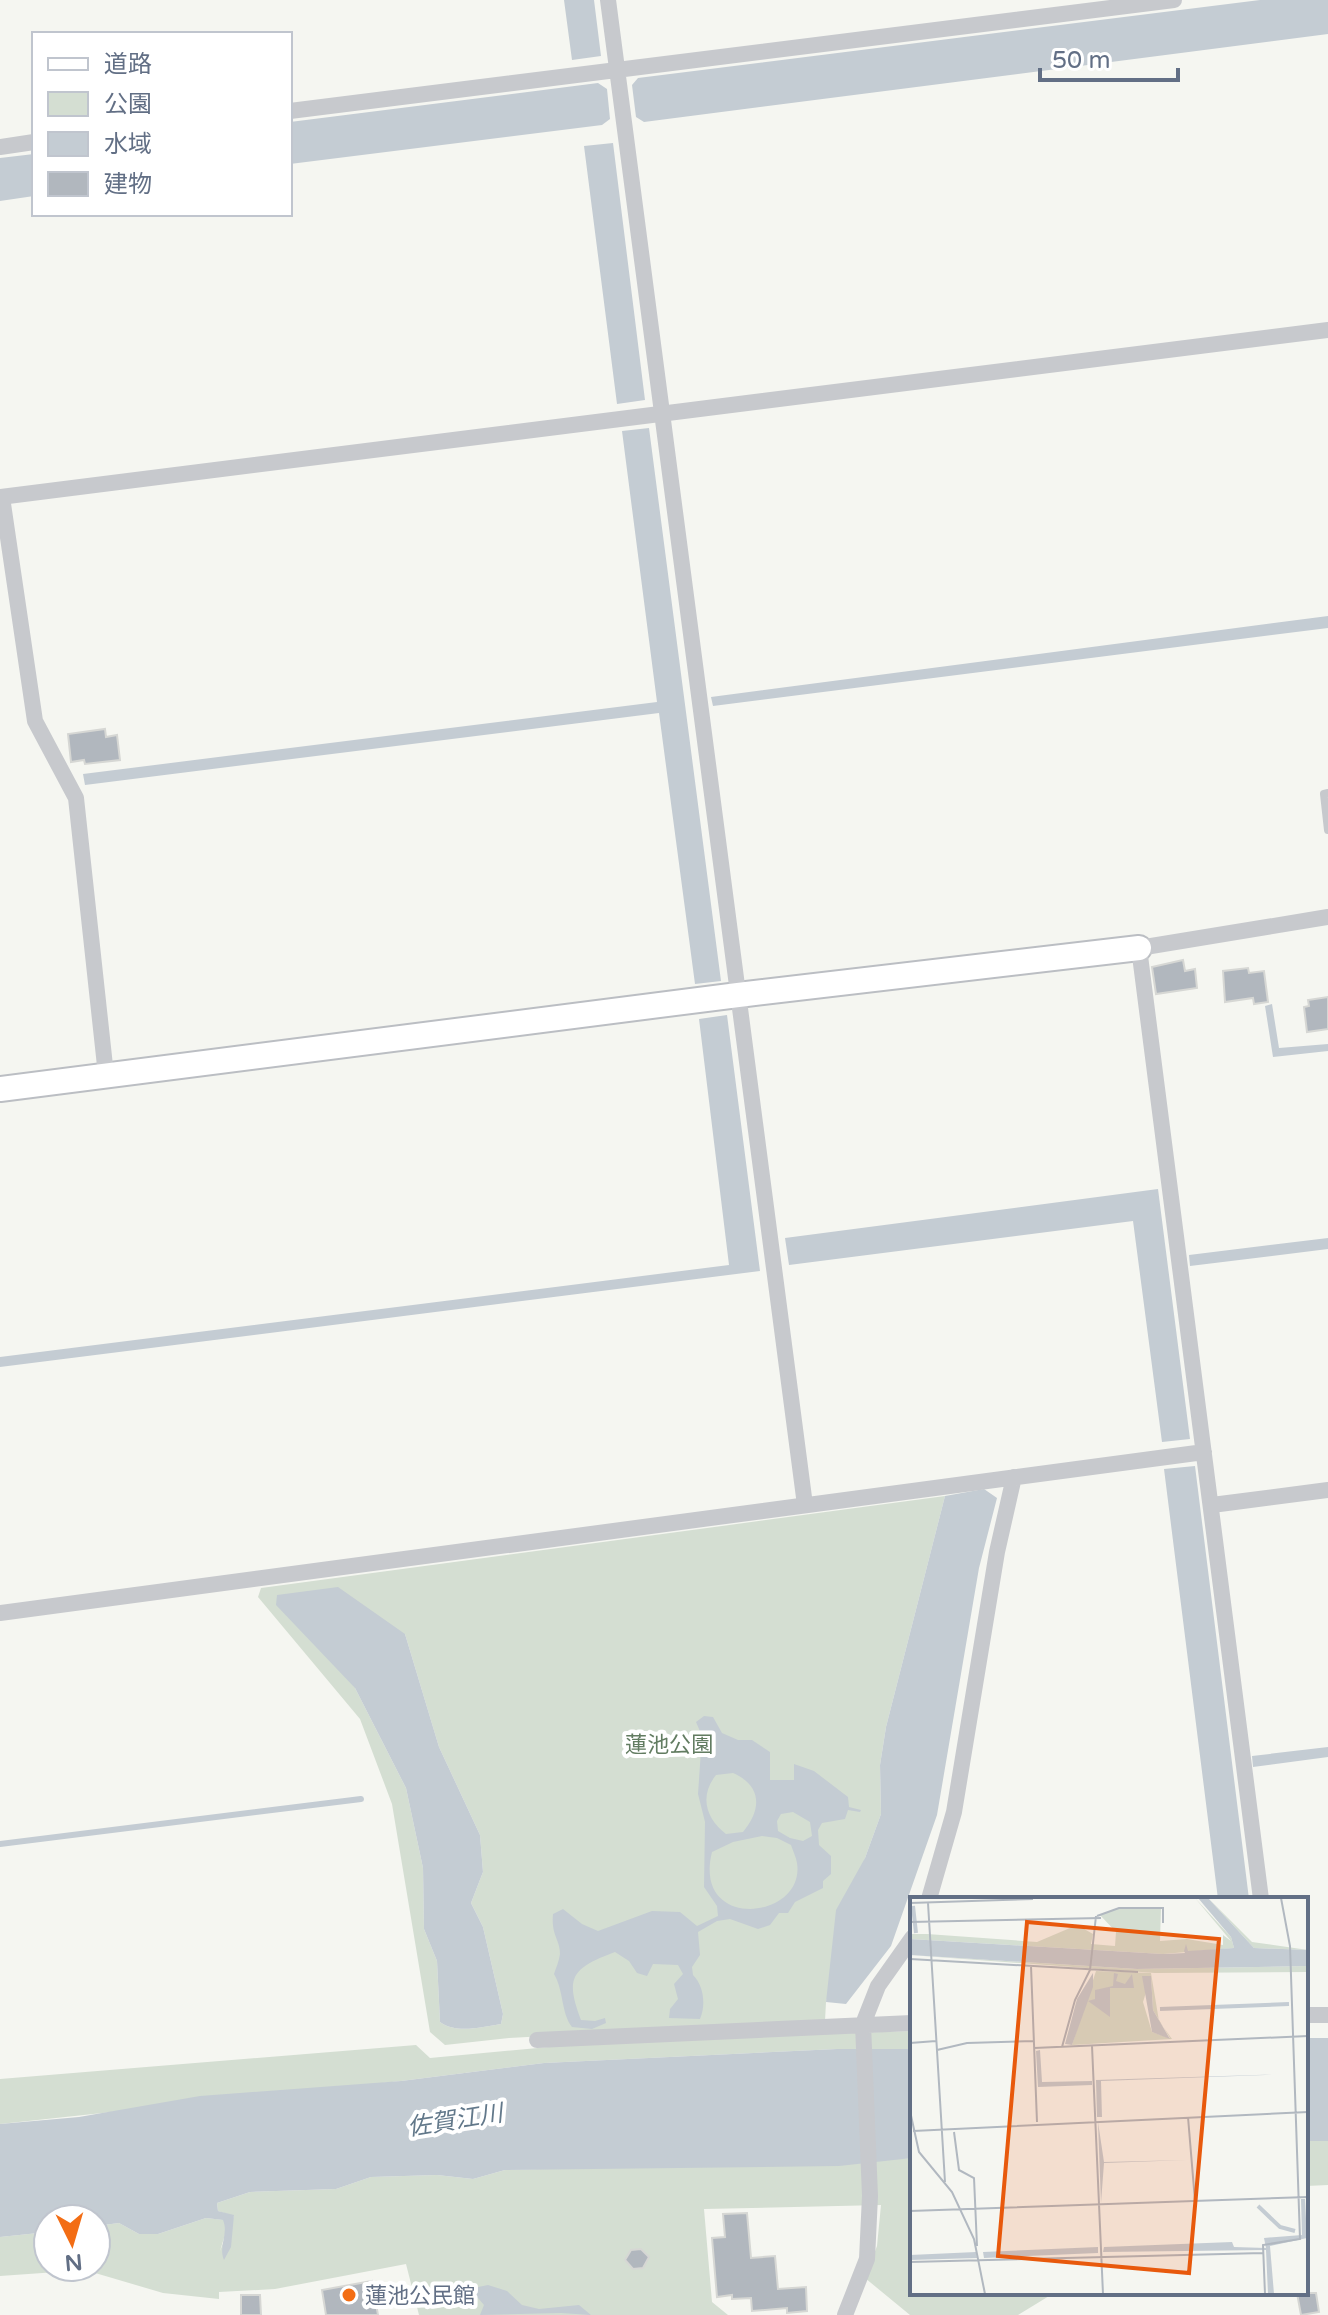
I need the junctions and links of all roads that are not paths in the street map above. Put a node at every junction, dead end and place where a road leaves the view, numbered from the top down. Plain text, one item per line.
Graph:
1 (608, 0) edge
2 (1174, 0) edge
3 (618, 71) junction
4 (292, 111) edge
5 (32, 142) edge
6 (0, 147) edge
7 (1328, 330) edge
8 (663, 413) junction
9 (1, 497) edge
10 (1328, 793) edge
11 (1328, 830) edge
12 (1328, 917) edge
13 (1139, 948) junction
14 (738, 995) junction
15 (106, 1075) junction
16 (0, 1089) edge
17 (1204, 1452) junction
18 (1014, 1477) junction
19 (1328, 1490) edge
20 (805, 1505) junction
21 (1212, 1505) junction
22 (0, 1613) edge
23 (930, 1897) edge
24 (1261, 1897) edge
25 (910, 1941) edge
26 (910, 2023) edge
27 (864, 2029) junction
28 (537, 2040) dead end
29 (845, 2315) edge

1 - 3 street
2 - 3 street
3 - 4 street
3 - 8 street
5 - 6 street
7 - 8 street
8 - 9 street
8 - 14 street
9 - 15 street
10 - 11 lane
12 - 13 street
13 - 14 street
13 - 17 street
14 - 15 street
14 - 20 street
15 - 16 street
17 - 18 street
17 - 21 street
18 - 20 street
18 - 23 street
19 - 21 street
20 - 22 street
21 - 24 street
25 - 27 street
26 - 27 street
27 - 28 street
27 - 29 street

